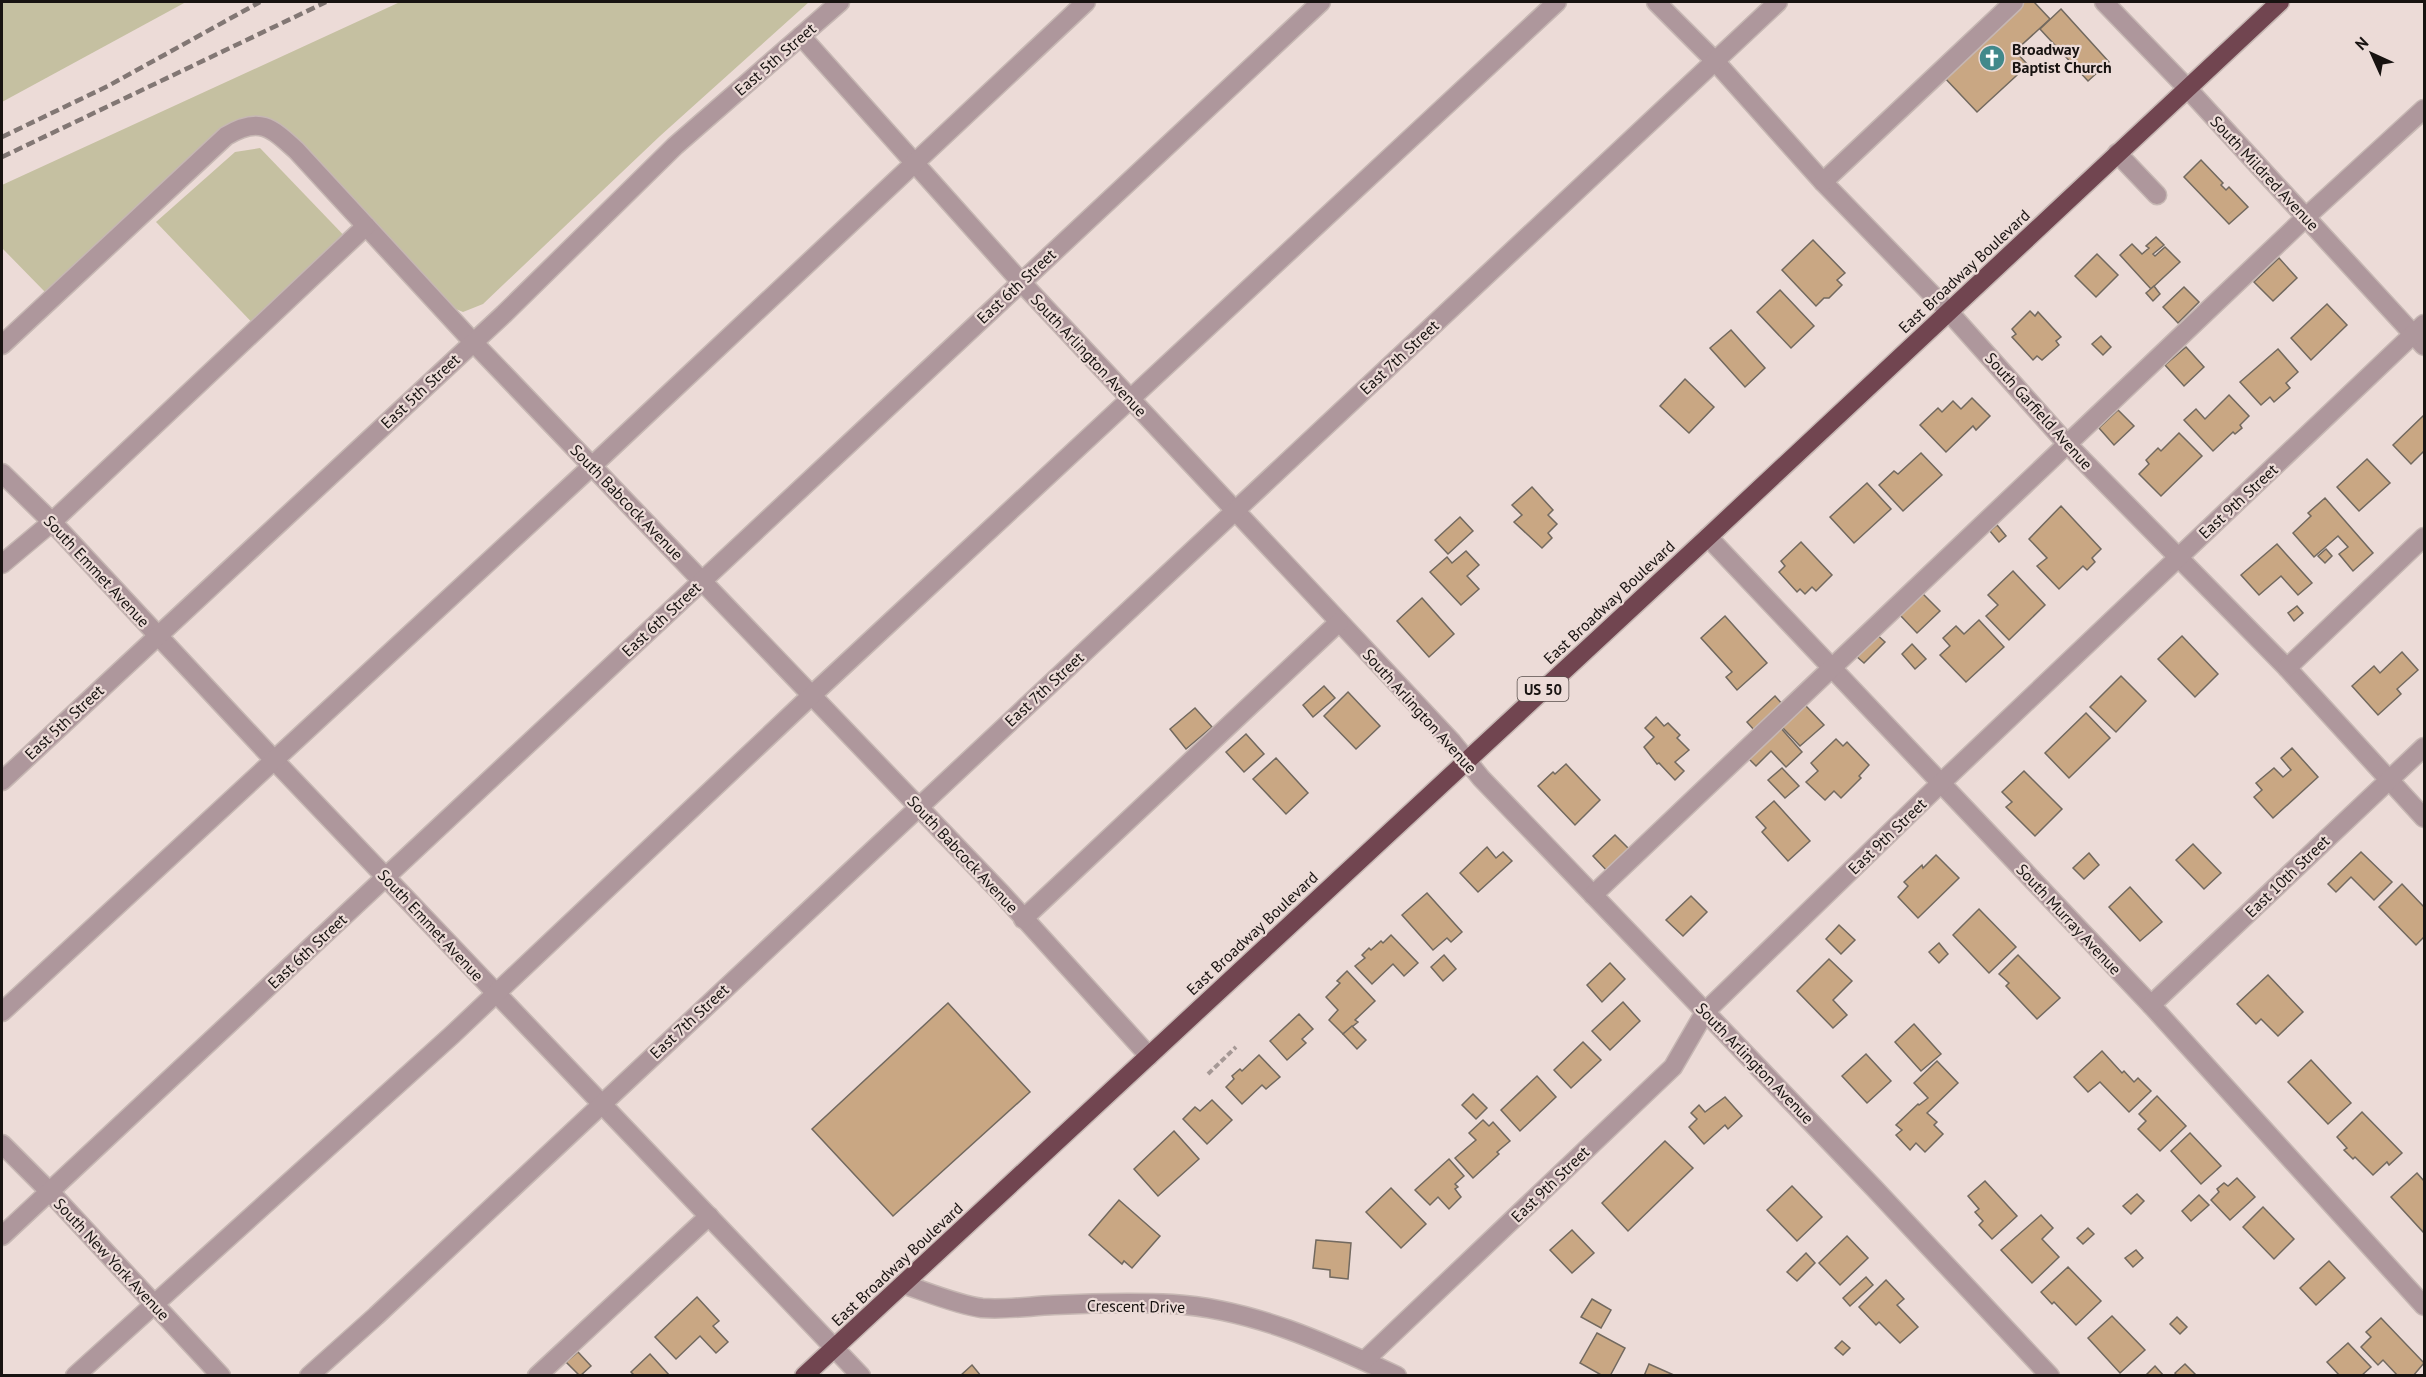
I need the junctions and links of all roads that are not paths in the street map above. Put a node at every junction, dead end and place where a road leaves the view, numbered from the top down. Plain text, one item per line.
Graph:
1 (840, 2) edge
2 (1086, 2) edge
3 (1321, 2) edge
4 (1557, 2) edge
5 (1656, 2) edge
6 (1778, 2) edge
7 (2014, 2) edge
8 (2104, 2) edge
9 (2280, 2) edge
10 (801, 36) junction
11 (1714, 60) junction
12 (2187, 88) junction
13 (2424, 109) edge
14 (2117, 153) junction
15 (915, 164) junction
16 (1823, 182) junction
17 (2157, 195) dead end
18 (2306, 217) junction
19 (366, 226) junction
20 (1021, 282) junction
21 (1949, 312) junction
22 (2421, 335) edge
23 (473, 342) junction
24 (2, 345) edge
25 (1130, 398) junction
26 (2068, 445) junction
27 (592, 466) junction
28 (2, 473) edge
29 (1235, 512) junction
30 (52, 522) junction
31 (1708, 537) junction
32 (2424, 537) edge
33 (2178, 558) junction
34 (2, 564) edge
35 (702, 580) junction
36 (1339, 622) junction
37 (157, 634) junction
38 (1831, 668) junction
39 (2286, 668) junction
40 (812, 694) junction
41 (2424, 747) edge
42 (1466, 760) junction
43 (275, 761) junction
44 (2389, 779) junction
45 (2, 781) edge
46 (1941, 783) junction
47 (918, 807) junction
48 (2424, 818) edge
49 (386, 878) junction
50 (1593, 895) junction
51 (1023, 919) junction
52 (496, 993) junction
53 (2151, 1005) junction
54 (1705, 1011) junction
55 (2, 1012) edge
56 (1149, 1056) junction
57 (601, 1104) junction
58 (2, 1144) edge
59 (50, 1192) junction
60 (709, 1216) junction
61 (2, 1236) edge
62 (903, 1284) junction
63 (154, 1305) junction
64 (2424, 1306) edge
65 (835, 1347) junction
66 (1365, 1360) junction
67 (75, 1376) edge
68 (221, 1376) edge
69 (309, 1376) edge
70 (537, 1376) edge
71 (804, 1376) edge
72 (861, 1376) edge
73 (1397, 1376) edge
74 (2050, 1376) edge

1 - 10 street, East 5th Street
2 - 15 street
3 - 20 street, East 6th Street
4 - 25 street
5 - 11 street, South Garfield Avenue
6 - 11 street, East 7th Street
7 - 16 street
8 - 12 street, South Mildred Avenue
9 - 12 highway, East Broadway Boulevard / US 50
10 - 15 street, South Arlington Avenue
10 - 23 street, East 5th Street
11 - 16 street, South Garfield Avenue
11 - 29 street, East 7th Street
12 - 14 highway, East Broadway Boulevard / US 50
12 - 18 street, South Mildred Avenue
13 - 18 street
14 - 17 street
14 - 21 highway, East Broadway Boulevard / US 50
15 - 20 street, South Arlington Avenue
15 - 27 street
16 - 21 street, South Garfield Avenue
18 - 22 street, South Mildred Avenue
18 - 26 street
19 - 23 street, South Babcock Avenue
19 - 24 street, South Babcock Avenue
19 - 30 street
20 - 25 street, South Arlington Avenue
20 - 35 street, East 6th Street
21 - 26 street, South Garfield Avenue
21 - 31 highway, East Broadway Boulevard / US 50
22 - 33 street, East 9th Street
23 - 27 street, South Babcock Avenue
23 - 37 street, East 5th Street
25 - 29 street, South Arlington Avenue
25 - 40 street
26 - 33 street, South Garfield Avenue
26 - 38 street
27 - 35 street, South Babcock Avenue
27 - 43 street
28 - 30 street, South Emmet Avenue
29 - 36 street, South Arlington Avenue
29 - 47 street, East 7th Street
30 - 34 street
30 - 37 street, South Emmet Avenue
31 - 38 street, South Murray Avenue
31 - 42 highway, East Broadway Boulevard / US 50
32 - 39 street
33 - 39 street, South Garfield Avenue
33 - 46 street, East 9th Street
35 - 40 street, South Babcock Avenue
35 - 49 street, East 6th Street
36 - 42 street, South Arlington Avenue
36 - 51 street
37 - 43 street, South Emmet Avenue
37 - 45 street, East 5th Street
38 - 46 street, South Murray Avenue
38 - 50 street
39 - 44 street, South Garfield Avenue
40 - 47 street, South Babcock Avenue
40 - 52 street
41 - 44 street, East 10th Street
42 - 50 street, South Arlington Avenue
42 - 56 highway, East Broadway Boulevard / US 50
43 - 49 street, South Emmet Avenue
43 - 55 street
44 - 48 street, South Garfield Avenue
44 - 53 street, East 10th Street
46 - 53 street, South Murray Avenue
46 - 54 street, East 9th Street
47 - 51 street, South Babcock Avenue
47 - 57 street, East 7th Street
49 - 52 street, South Emmet Avenue
49 - 59 street, East 6th Street
50 - 54 street, South Arlington Avenue
51 - 56 street, South Babcock Avenue
52 - 57 street, South Emmet Avenue
52 - 63 street
53 - 64 street, South Murray Avenue
54 - 66 street, East 9th Street
54 - 74 street, South Arlington Avenue
56 - 62 highway, East Broadway Boulevard / US 50
57 - 60 street, South Emmet Avenue
57 - 69 street, East 7th Street
58 - 59 street, South New York Avenue
59 - 61 street, East 6th Street
59 - 63 street, South New York Avenue
60 - 65 street, South Emmet Avenue
60 - 70 street
62 - 65 highway, East Broadway Boulevard / US 50
62 - 66 street, Crescent Drive
63 - 67 street
63 - 68 street, South New York Avenue
65 - 71 highway, East Broadway Boulevard / US 50
65 - 72 street, South Emmet Avenue
66 - 73 street, Crescent Drive

